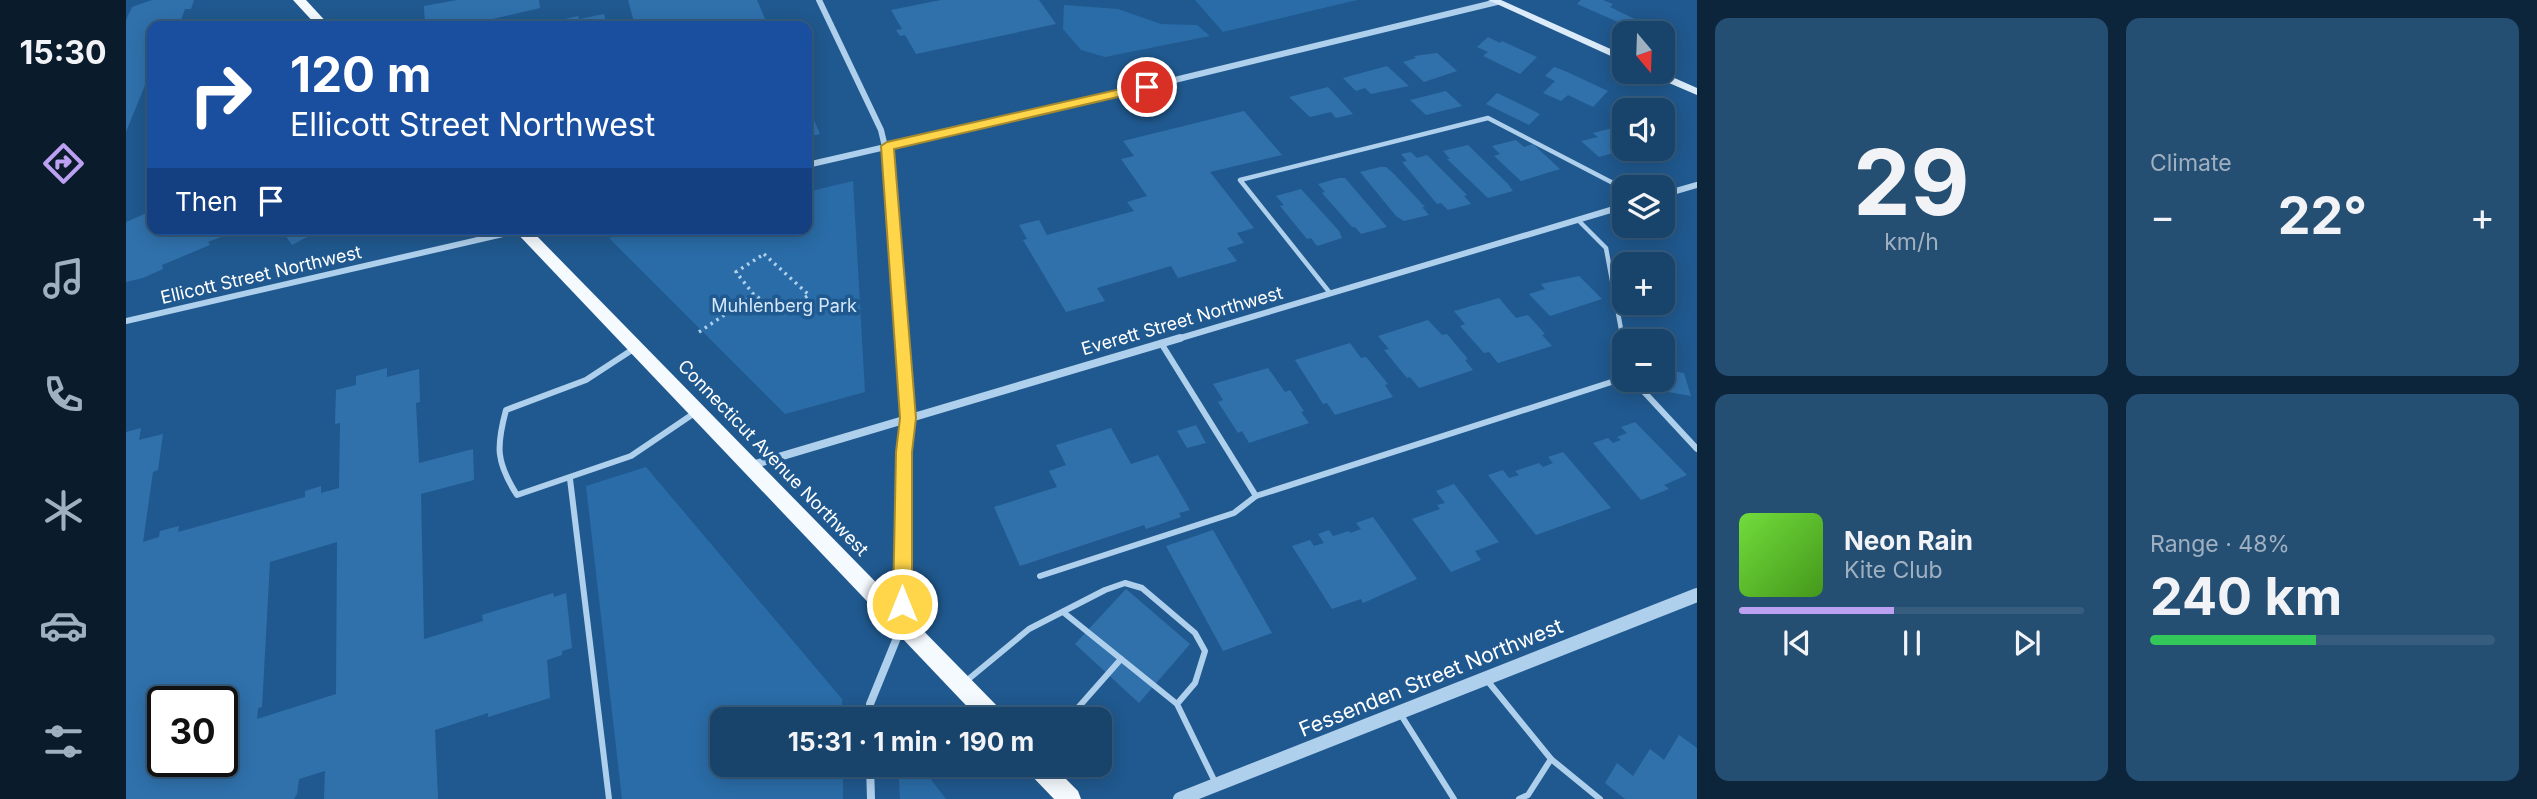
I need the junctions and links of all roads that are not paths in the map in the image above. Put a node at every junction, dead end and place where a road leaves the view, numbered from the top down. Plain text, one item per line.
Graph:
1 (299, 0) edge
2 (819, 0) edge
3 (1495, 1) edge
4 (319, 21) edge
5 (1612, 54) edge
6 (1675, 82) edge
7 (1697, 92) edge
8 (887, 146) junction
9 (812, 164) edge
10 (1612, 182) edge
11 (1697, 185) edge
12 (1675, 191) edge
13 (1612, 210) edge
14 (1578, 220) junction
15 (500, 235) edge
16 (527, 235) edge
17 (1330, 293) junction
18 (126, 321) edge
19 (1621, 329) edge
20 (1161, 343) junction
21 (635, 348) junction
22 (1612, 382) edge
23 (1644, 392) edge
24 (696, 412) junction
25 (908, 418) junction
26 (1697, 449) edge
27 (749, 465) junction
28 (570, 479) junction
29 (1256, 496) junction
30 (1040, 576) dead end
31 (1697, 595) edge
32 (1063, 612) junction
33 (902, 625) junction
34 (1121, 659) junction
35 (1486, 679) junction
36 (961, 685) junction
37 (1177, 704) junction
38 (870, 707) edge
39 (982, 707) edge
40 (1079, 707) edge
41 (1399, 712) junction
42 (1551, 759) junction
43 (870, 777) edge
44 (1049, 777) edge
45 (1216, 785) junction
46 (609, 799) edge
47 (871, 799) edge
48 (1070, 799) edge
49 (1180, 799) edge
50 (1454, 799) edge
51 (1519, 799) edge
52 (1600, 799) edge

1 - 4 main road
2 - 8 street
3 - 5 main road
3 - 8 street
6 - 7 main road
8 - 9 street
8 - 25 street
10 - 17 lane
11 - 12 street
13 - 14 street, Everett Street Northwest
14 - 17 street, Everett Street Northwest
14 - 19 lane
15 - 18 street, Ellicott Street Northwest
16 - 21 main road, Connecticut Avenue Northwest
17 - 20 street, Everett Street Northwest
20 - 25 street, Everett Street Northwest
20 - 29 lane
21 - 24 main road, Connecticut Avenue Northwest
21 - 28 lane
22 - 29 lane
23 - 26 lane
24 - 27 main road, Connecticut Avenue Northwest
24 - 28 lane
25 - 27 street, Everett Street Northwest
25 - 33 street
27 - 33 main road, Connecticut Avenue Northwest
28 - 46 lane
29 - 30 lane
31 - 35 street, Fessenden Street Northwest
32 - 34 lane
32 - 36 lane
32 - 37 lane
33 - 36 main road, Connecticut Avenue Northwest
33 - 38 street
34 - 37 lane
34 - 40 lane
35 - 41 street, Fessenden Street Northwest
35 - 42 lane
36 - 39 main road, Connecticut Avenue Northwest
37 - 45 lane
41 - 45 street, Fessenden Street Northwest
41 - 50 lane
42 - 51 lane
42 - 52 lane
43 - 47 street
44 - 48 main road
45 - 49 street, Fessenden Street Northwest

